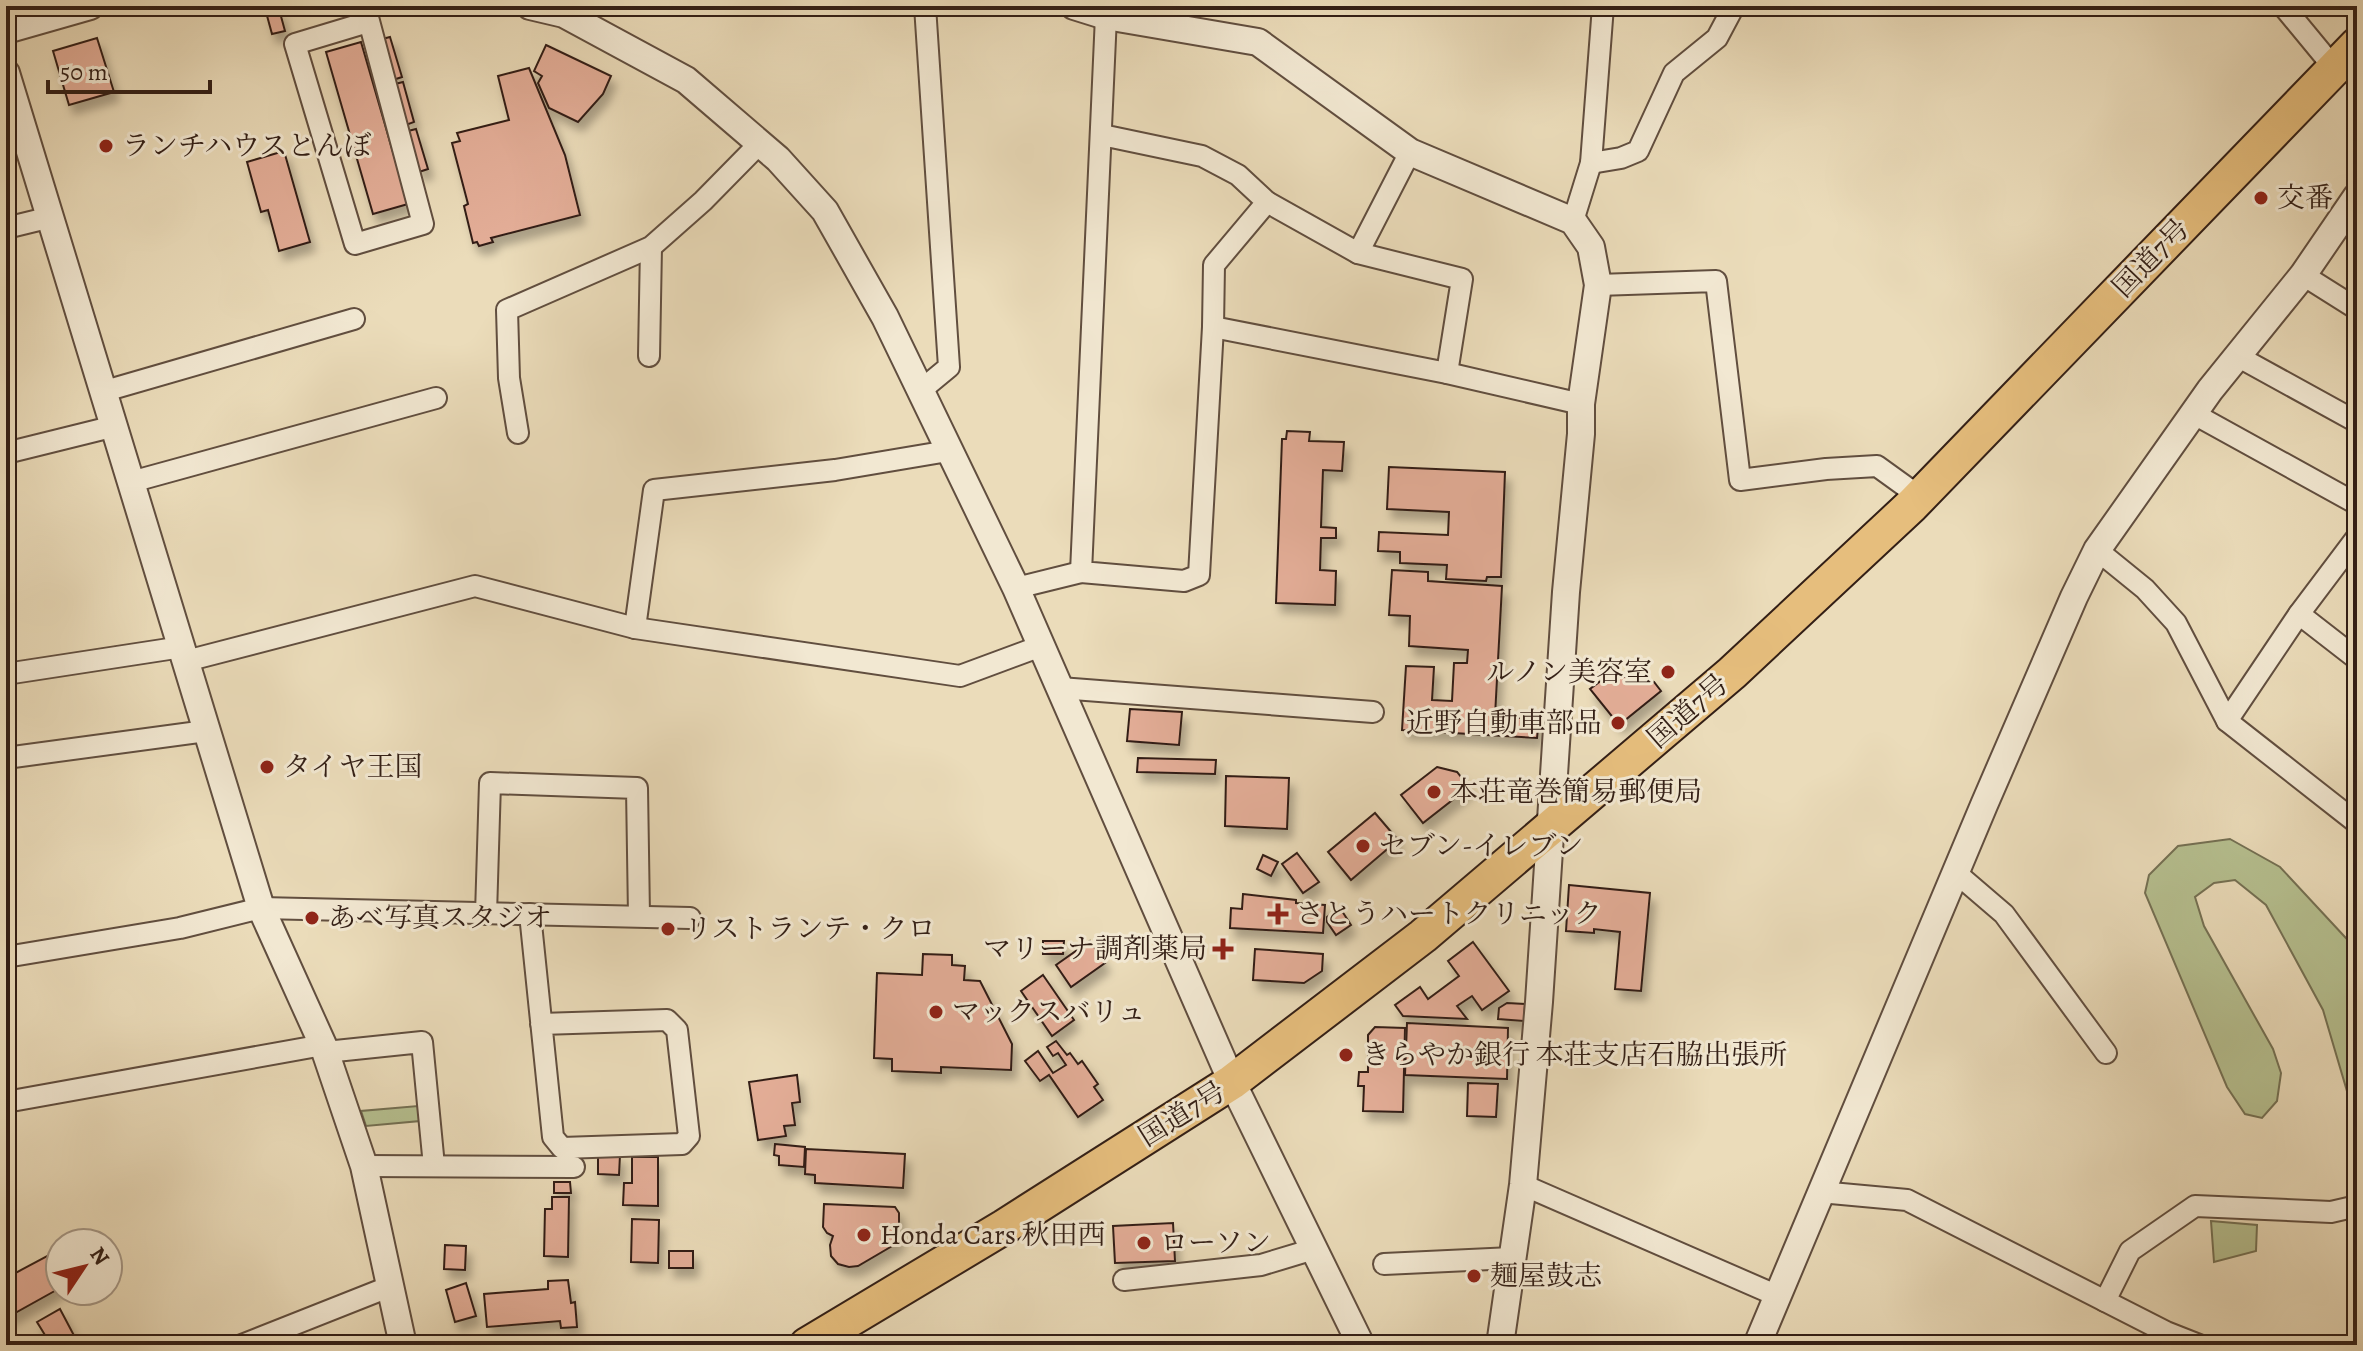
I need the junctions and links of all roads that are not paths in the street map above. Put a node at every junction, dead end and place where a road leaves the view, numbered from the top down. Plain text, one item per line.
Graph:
1 (90, 6) edge
2 (530, 6) edge
3 (925, 6) edge
4 (1074, 6) edge
5 (1594, 6) edge
6 (1603, 6) edge
7 (1734, 6) edge
8 (2283, 6) edge
9 (366, 14) edge
10 (1106, 16) junction
11 (6, 30) edge
12 (2346, 57) edge
13 (6, 73) edge
14 (1102, 135) junction
15 (759, 144) junction
16 (1410, 152) junction
17 (1591, 163) junction
18 (2357, 196) edge
19 (1267, 202) junction
20 (51, 217) junction
21 (1573, 221) junction
22 (6, 228) edge
23 (651, 247) junction
24 (1358, 253) junction
25 (2303, 275) junction
26 (1598, 285) junction
27 (2357, 309) edge
28 (354, 319) dead end
29 (1213, 327) junction
30 (649, 356) dead end
31 (2237, 356) junction
32 (1447, 373) junction
33 (105, 391) junction
34 (920, 391) junction
35 (436, 398) dead end
36 (1581, 404) junction
37 (2194, 414) junction
38 (2357, 422) edge
39 (115, 426) junction
40 (518, 433) dead end
41 (948, 451) junction
42 (6, 453) edge
43 (131, 482) junction
44 (1920, 497) junction
45 (2357, 504) edge
46 (2357, 537) edge
47 (2097, 550) junction
48 (1081, 572) junction
49 (1016, 588) junction
50 (2299, 614) junction
51 (635, 628) junction
52 (1041, 646) junction
53 (184, 654) junction
54 (2357, 659) edge
55 (6, 674) edge
56 (1060, 688) junction
57 (1373, 712) dead end
58 (2227, 721) junction
59 (206, 731) junction
60 (6, 758) edge
61 (2357, 823) edge
62 (1551, 829) junction
63 (1955, 872) junction
64 (261, 908) junction
65 (486, 914) junction
66 (530, 914) junction
67 (639, 916) junction
68 (690, 918) dead end
69 (6, 957) edge
70 (541, 1024) junction
71 (325, 1048) junction
72 (2106, 1053) dead end
73 (1232, 1082) junction
74 (6, 1102) edge
75 (364, 1166) junction
76 (434, 1166) junction
77 (574, 1167) dead end
78 (1523, 1185) junction
79 (1820, 1192) junction
80 (2357, 1206) edge
81 (1314, 1249) junction
82 (1512, 1258) junction
83 (1384, 1264) dead end
84 (1124, 1280) dead end
85 (391, 1286) junction
86 (1778, 1296) junction
87 (2105, 1301) junction
88 (242, 1345) edge
89 (403, 1345) edge
90 (807, 1345) edge
91 (1361, 1345) edge
92 (1500, 1345) edge
93 (1757, 1345) edge
94 (2199, 1345) edge

1 - 11 street
2 - 15 street
3 - 34 street
4 - 10 street
5 - 6 street
6 - 17 street
7 - 17 street
8 - 12 street
9 - 9 street
10 - 14 street
10 - 16 street
12 - 44 highway, 国道7号
13 - 20 street
14 - 19 street
14 - 48 street
15 - 23 street
15 - 34 street
16 - 21 street
16 - 24 street
17 - 21 street
18 - 25 street
19 - 24 street
19 - 29 street
20 - 22 street
20 - 33 street
21 - 26 street
23 - 30 street
23 - 40 street
24 - 32 street
25 - 27 street
25 - 31 street
26 - 36 street
26 - 44 street
28 - 33 street
29 - 32 street
29 - 48 street
31 - 37 street
31 - 38 street
32 - 36 street
33 - 39 street
34 - 41 street
35 - 43 street
36 - 62 street
37 - 45 street
37 - 47 street
39 - 42 street
39 - 43 street
41 - 49 street
41 - 51 street
43 - 53 street
44 - 62 highway, 国道7号
46 - 50 street
47 - 58 street
47 - 63 street
48 - 49 street
49 - 52 street
50 - 54 street
50 - 58 street
51 - 52 street
51 - 53 street
52 - 56 street
53 - 55 street
53 - 59 street
56 - 57 street
56 - 73 street
58 - 61 street
59 - 60 street
59 - 64 street
62 - 73 highway, 国道7号
62 - 78 street
63 - 72 street
63 - 79 street
64 - 65 street
64 - 69 street
64 - 71 street
65 - 66 street
65 - 67 street
66 - 67 street
66 - 70 street
67 - 68 street
70 - 70 street
71 - 74 street
71 - 75 street
71 - 76 street
73 - 81 street
73 - 90 highway, 国道7号
75 - 76 street
75 - 85 street
76 - 77 street
78 - 82 street
78 - 86 street
79 - 86 street
79 - 87 street
80 - 87 street
81 - 84 street
81 - 91 street
82 - 83 street
82 - 92 street
85 - 88 street
85 - 89 street
86 - 93 street
87 - 94 street

